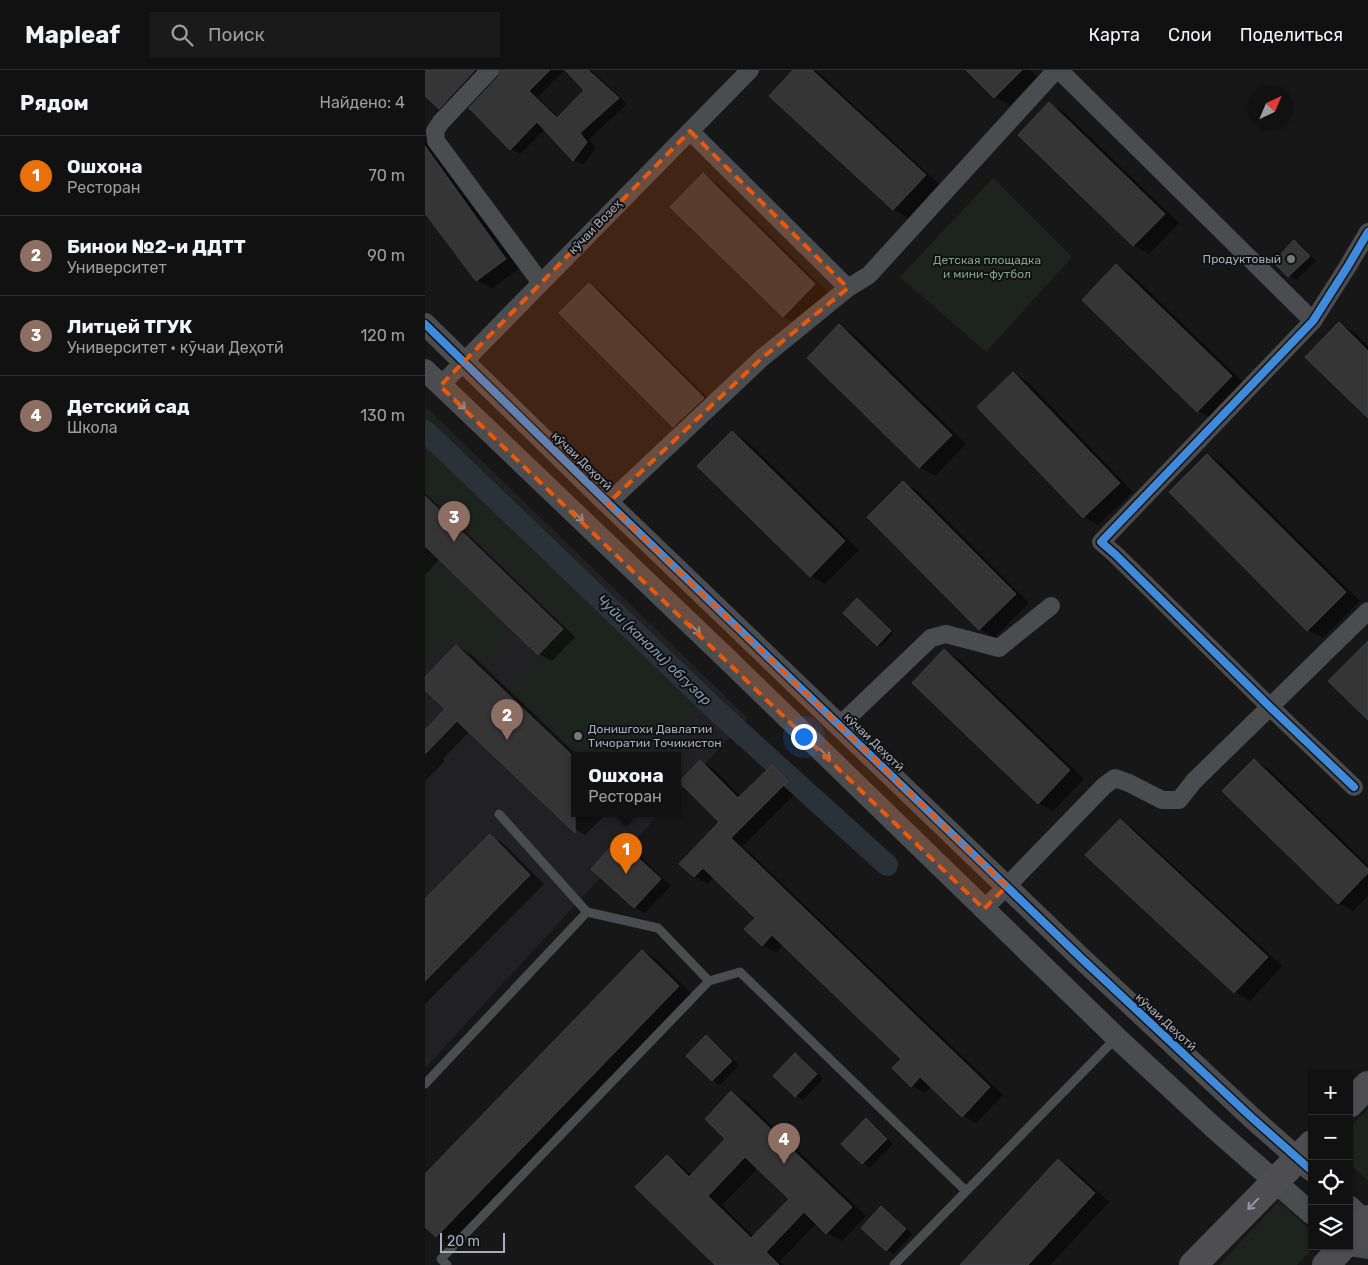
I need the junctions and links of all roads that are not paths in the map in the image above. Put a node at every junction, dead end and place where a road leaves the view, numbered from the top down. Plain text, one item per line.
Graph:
1 (490, 70) edge
2 (750, 70) edge
3 (1058, 70) edge
4 (690, 131) junction
5 (1368, 232) edge
6 (541, 283) junction
7 (848, 288) junction
8 (1313, 321) junction
9 (425, 324) edge
10 (464, 363) junction
11 (433, 378) edge
12 (608, 503) junction
13 (1051, 606) dead end
14 (1368, 611) edge
15 (1269, 706) junction
16 (840, 726) junction
17 (1354, 787) dead end
18 (499, 814) dead end
19 (1007, 886) junction
20 (984, 909) junction
21 (587, 912) junction
22 (709, 981) junction
23 (1117, 1038) junction
24 (425, 1084) edge
25 (1368, 1084) edge
26 (1353, 1100) edge
27 (1307, 1158) edge
28 (1275, 1181) junction
29 (966, 1191) junction
30 (1308, 1210) edge
31 (1361, 1227) edge
32 (1353, 1238) edge
33 (1339, 1250) edge
34 (447, 1265) edge
35 (894, 1265) edge
36 (1193, 1265) edge
37 (1326, 1265) edge

1 - 6 street
2 - 4 street, кӯчаи Возеҳ
3 - 7 street
3 - 8 street
4 - 6 street, кӯчаи Возеҳ
4 - 7 street
5 - 8 street
6 - 10 street, кӯчаи Возеҳ
7 - 12 street
8 - 15 street
9 - 10 street, кӯчаи Деҳотӣ
10 - 11 street, кӯчаи Возеҳ
10 - 12 street, кӯчаи Деҳотӣ
11 -> 20 street
12 - 16 street, кӯчаи Деҳотӣ
13 - 16 street
14 - 15 street
15 - 17 street
15 - 19 street
16 - 19 street, кӯчаи Деҳотӣ
18 - 21 lane
19 - 20 street
19 - 27 street, кӯчаи Деҳотӣ
20 - 23 street
21 - 22 lane
21 - 24 lane
22 - 29 lane
22 - 34 lane
23 - 28 street
23 - 29 lane
25 - 26 highway
27 - 28 highway
28 - 30 street
28 -> 36 highway
29 - 35 lane
31 - 32 street
33 - 37 highway

